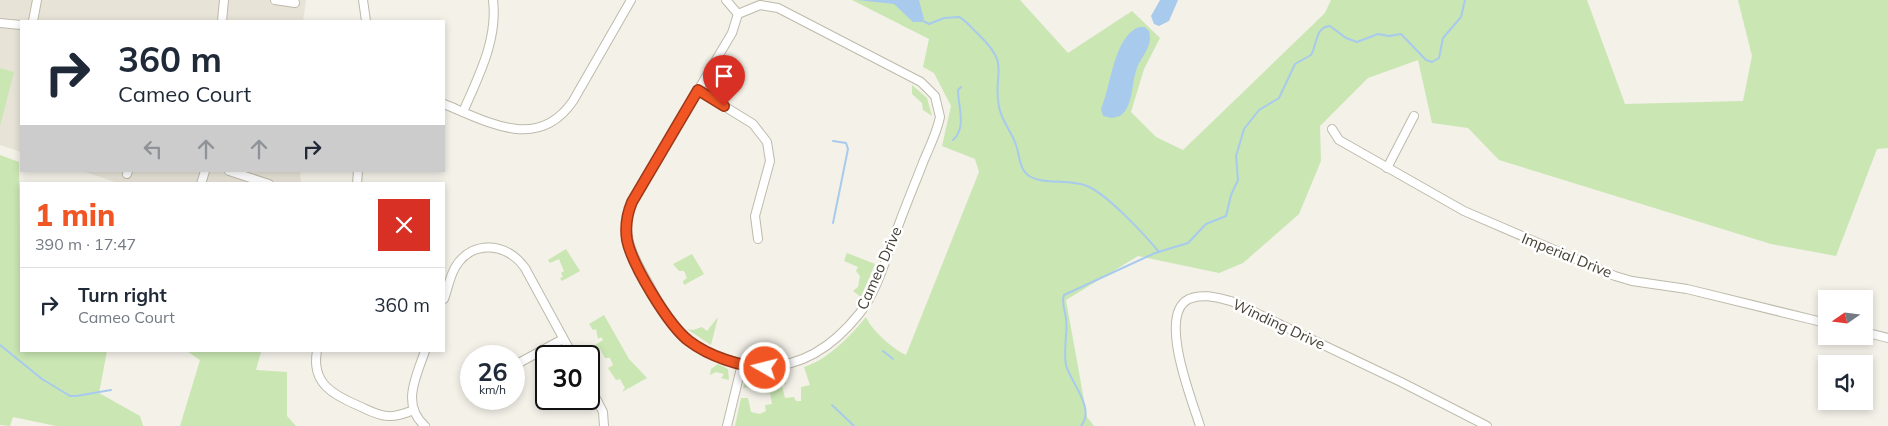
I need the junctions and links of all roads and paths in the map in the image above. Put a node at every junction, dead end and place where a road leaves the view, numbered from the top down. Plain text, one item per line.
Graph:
1 (37, 0) edge
2 (224, 0) edge
3 (275, 0) edge
4 (363, 0) edge
5 (493, 0) edge
6 (631, 0) edge
7 (726, 0) edge
8 (295, 4) dead end
9 (738, 14) junction
10 (34, 20) edge
11 (222, 20) edge
12 (366, 20) edge
13 (0, 23) edge
14 (20, 25) edge
15 (698, 90) junction
16 (445, 104) edge
17 (463, 112) junction
18 (1414, 116) dead end
19 (1332, 129) dead end
20 (1387, 168) junction
21 (232, 172) edge
22 (263, 182) edge
23 (758, 239) dead end
24 (445, 296) edge
25 (1818, 321) edge
26 (1873, 334) edge
27 (1888, 338) edge
28 (563, 339) junction
29 (567, 345) edge
30 (317, 352) edge
31 (425, 352) edge
32 (525, 360) edge
33 (742, 364) junction
34 (600, 406) edge
35 (414, 410) junction
36 (425, 426) edge
37 (604, 426) edge
38 (727, 426) edge
39 (1200, 426) edge
40 (1487, 426) edge

1 - 10 street
2 - 11 street
3 - 8 street
4 - 12 street
5 - 17 street
6 - 17 street
7 - 9 street
9 - 15 street, Cameo Drive
9 - 33 street, Cameo Drive
13 - 14 street
15 - 23 street
15 - 33 street, Cameo Drive
16 - 17 street
18 - 20 street
19 - 20 street, Imperial Drive
20 - 25 street, Imperial Drive
21 - 22 street
24 - 28 street
26 - 27 street
28 - 29 street
28 - 32 street
30 - 35 street
31 - 35 street
33 - 38 street
34 - 37 street
35 - 36 street
39 - 40 street, Winding Drive

